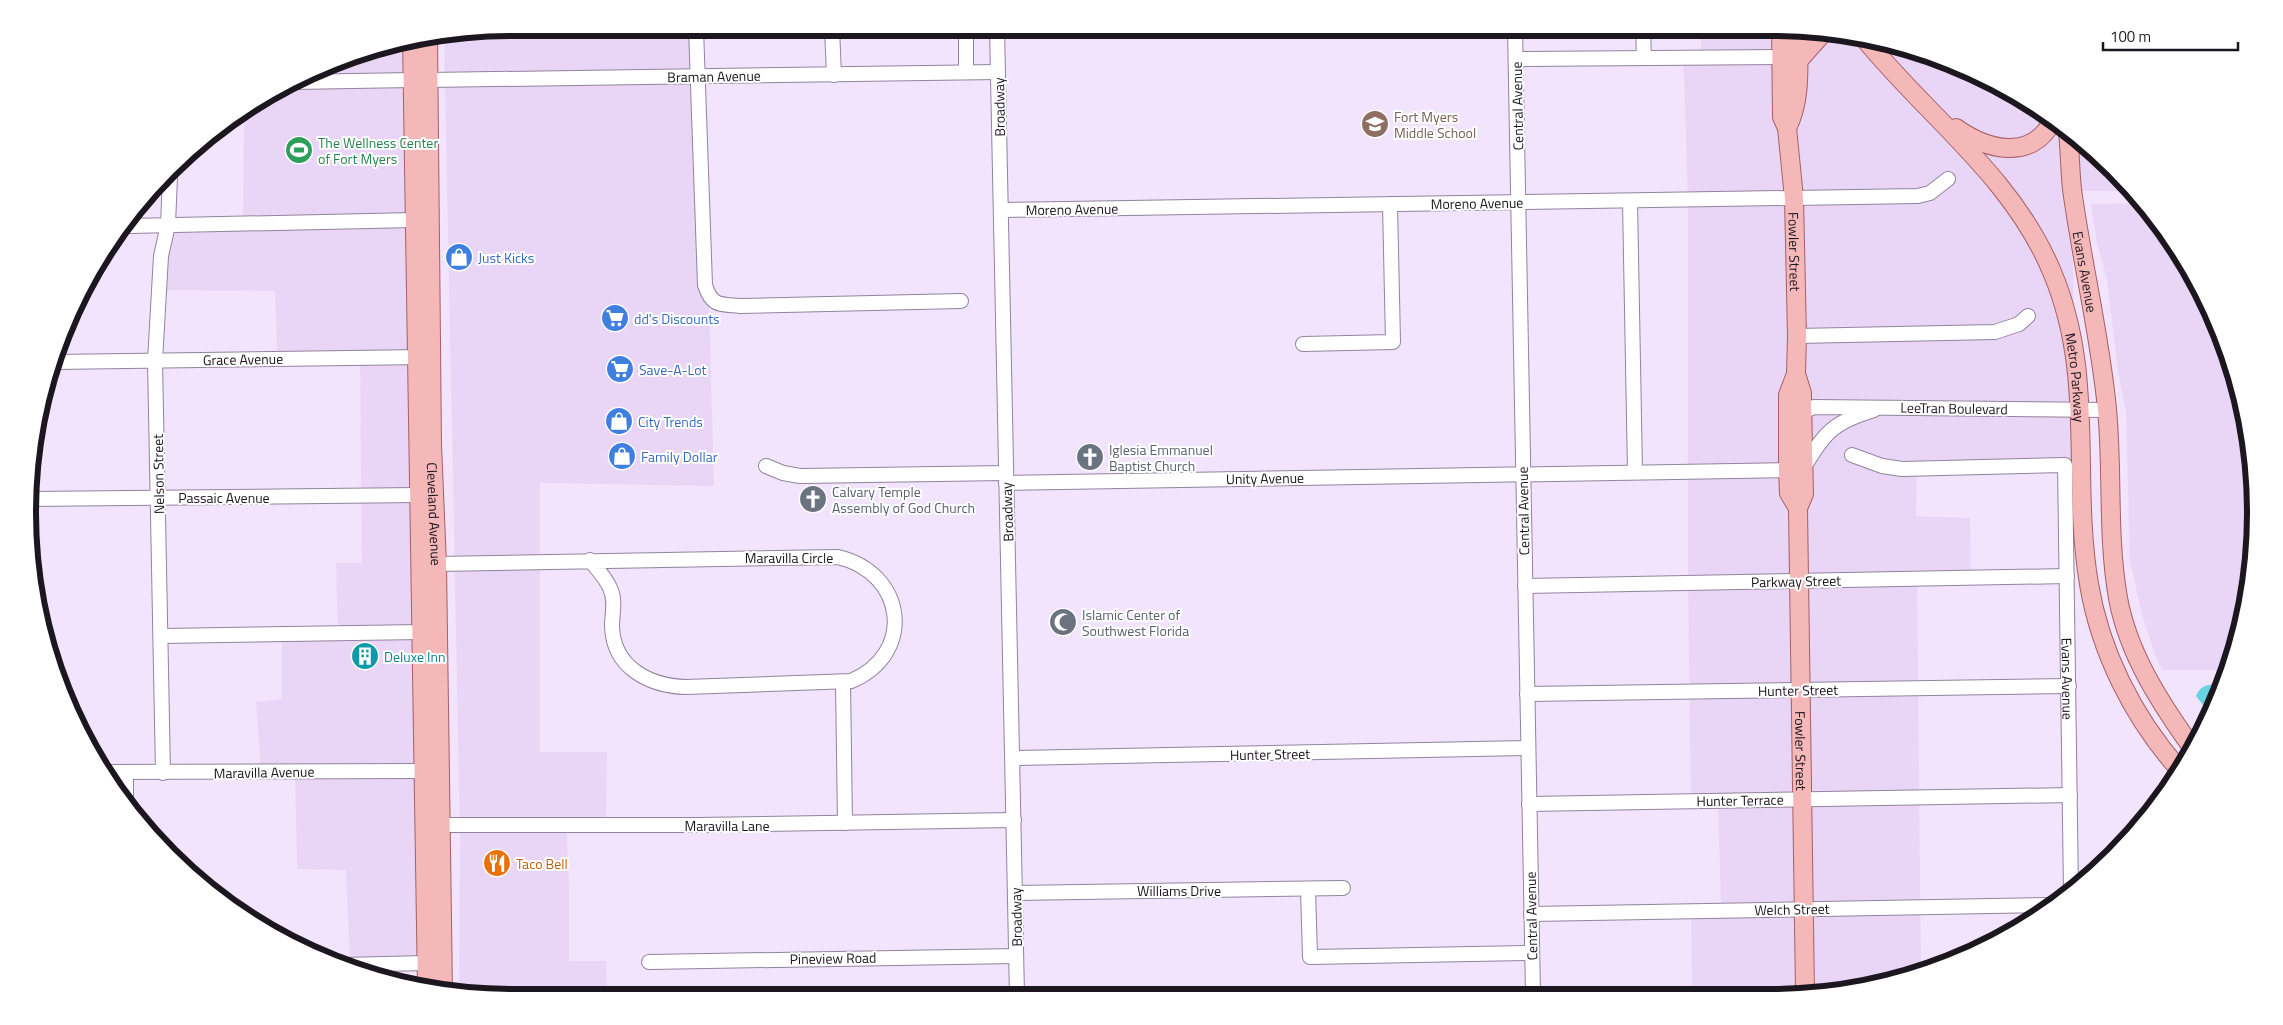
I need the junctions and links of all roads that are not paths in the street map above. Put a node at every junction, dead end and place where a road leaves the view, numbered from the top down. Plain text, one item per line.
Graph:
1 (696, 36) edge
2 (832, 36) edge
3 (966, 36) edge
4 (997, 36) edge
5 (1515, 36) edge
6 (1643, 36) edge
7 (1783, 36) edge
8 (1796, 37) edge
9 (1816, 38) edge
10 (418, 45) edge
11 (1871, 47) edge
12 (1644, 58) junction
13 (1516, 59) junction
14 (1789, 59) junction
15 (966, 72) junction
16 (998, 72) junction
17 (834, 75) junction
18 (697, 77) junction
19 (421, 80) junction
20 (310, 82) edge
21 (1935, 114) junction
22 (2048, 127) edge
23 (2069, 142) edge
24 (1948, 179) dead end
25 (170, 182) edge
26 (1794, 198) junction
27 (1630, 201) junction
28 (1519, 202) junction
29 (1390, 204) junction
30 (1001, 210) junction
31 (415, 220) junction
32 (168, 225) junction
33 (133, 226) edge
34 (961, 302) dead end
35 (2028, 316) dead end
36 (1797, 336) junction
37 (1302, 344) dead end
38 (425, 357) junction
39 (155, 361) junction
40 (61, 362) edge
41 (1886, 406) junction
42 (2081, 410) junction
43 (2107, 410) junction
44 (1795, 415) junction
45 (1852, 455) dead end
46 (766, 466) dead end
47 (1795, 470) junction
48 (1635, 472) junction
49 (1523, 473) junction
50 (1006, 478) junction
51 (419, 495) junction
52 (158, 498) junction
53 (36, 499) edge
54 (590, 560) junction
55 (437, 564) junction
56 (2067, 576) junction
57 (1798, 581) junction
58 (1524, 586) junction
59 (421, 632) junction
60 (161, 636) junction
61 (843, 683) junction
62 (2069, 686) junction
63 (1800, 690) junction
64 (1527, 694) junction
65 (2188, 742) edge
66 (1528, 748) junction
67 (1013, 758) junction
68 (2175, 764) edge
69 (114, 772) edge
70 (126, 772) junction
71 (163, 773) junction
72 (423, 778) junction
73 (126, 790) edge
74 (2070, 795) junction
75 (1802, 799) junction
76 (1529, 804) junction
77 (1014, 820) junction
78 (845, 823) junction
79 (440, 825) junction
80 (2071, 882) edge
81 (1343, 888) dead end
82 (1308, 889) junction
83 (1016, 893) junction
84 (2039, 905) edge
85 (1804, 909) junction
86 (1531, 914) junction
87 (1532, 953) junction
88 (1016, 956) junction
89 (649, 962) dead end
90 (426, 964) junction
91 (364, 965) edge
92 (427, 981) edge
93 (438, 983) edge
94 (442, 984) edge
95 (1805, 988) edge
96 (1017, 989) edge
97 (1533, 989) edge

1 - 18 street
2 - 17 street
3 - 15 street
4 - 16 street, Broadway
5 - 13 street, Central Avenue
6 - 12 street
7 - 14 main road, Fowler Street
8 - 14 main road, Fowler Street
9 - 14 main road
10 - 19 main road
11 - 21 main road, Metro Parkway
12 - 13 street
12 - 14 street
13 - 28 street, Central Avenue
14 - 26 main road, Fowler Street
15 - 16 street, Braman Avenue
15 - 17 street, Braman Avenue
16 - 30 street, Broadway
17 - 18 street, Braman Avenue
18 - 19 street, Braman Avenue
18 - 34 street
19 - 20 street, Braman Avenue
19 - 31 main road, Cleveland Avenue
19 - 38 main road, Cleveland Avenue
21 - 22 main road
21 - 42 main road, Metro Parkway
23 - 43 main road, Evans Avenue
24 - 26 street, Moreno Avenue
25 - 32 street, Nelson Street
26 - 27 street, Moreno Avenue
26 - 36 main road, Fowler Street
27 - 28 street, Moreno Avenue
27 - 48 street
28 - 29 street, Moreno Avenue
28 - 49 street, Central Avenue
29 - 30 street, Moreno Avenue
29 - 37 street
30 - 50 street, Broadway
31 - 32 street
31 - 38 main road, Cleveland Avenue
32 - 33 street
32 - 39 street, Nelson Street
35 - 36 street
36 - 44 main road, Fowler Street
38 - 39 street, Grace Avenue
38 - 51 main road, Cleveland Avenue
38 - 55 main road, Cleveland Avenue
39 - 40 street, Grace Avenue
39 - 52 street, Nelson Street
41 - 42 street, LeeTran Boulevard
41 - 44 street, LeeTran Boulevard
41 - 47 street
42 - 43 street, LeeTran Boulevard
42 - 68 main road, Metro Parkway
43 - 65 main road, Metro Parkway
44 - 47 main road, Fowler Street
45 - 56 street, Evans Avenue
46 - 50 street, Unity Avenue
47 - 48 street, Unity Avenue
47 - 57 main road, Fowler Street
48 - 49 street, Unity Avenue
49 - 50 street, Unity Avenue
49 - 58 street, Central Avenue
50 - 67 street, Broadway
51 - 52 street, Passaic Avenue
51 - 59 main road, Cleveland Avenue
52 - 53 street, Passaic Avenue
52 - 60 street, Nelson Street
54 - 55 street, Maravilla Circle
54 - 61 street, Maravilla Circle
54 - 61 street, Maravilla Circle
55 - 79 main road, Cleveland Avenue
56 - 57 street, Parkway Street
56 - 62 street, Evans Avenue
57 - 58 street, Parkway Street
57 - 63 main road, Fowler Street
58 - 64 street, Central Avenue
59 - 60 street
59 - 72 main road, Cleveland Avenue
60 - 71 street, Nelson Street
61 - 78 street
62 - 63 street, Hunter Street
62 - 74 street, Evans Avenue
63 - 64 street, Hunter Street
63 - 75 main road, Fowler Street
64 - 66 street, Central Avenue
66 - 67 street, Hunter Street
66 - 76 street, Central Avenue
67 - 77 street, Broadway
69 - 70 street, Maravilla Avenue
70 - 71 street, Maravilla Avenue
70 - 73 street
71 - 72 street, Maravilla Avenue
72 - 79 main road
72 - 90 main road, Cleveland Avenue
74 - 75 street, Hunter Terrace
74 - 80 street, Evans Avenue
75 - 76 street, Hunter Terrace
75 - 85 main road, Fowler Street
76 - 86 street, Central Avenue
77 - 78 street, Maravilla Lane
77 - 83 street, Broadway
78 - 79 street, Maravilla Lane
79 - 94 main road, Cleveland Avenue
81 - 82 street, Williams Drive
82 - 83 street, Williams Drive
82 - 87 street
83 - 88 street, Broadway
84 - 85 street, Welch Street
85 - 86 street, Welch Street
85 - 95 main road, Fowler Street
86 - 87 street, Central Avenue
87 - 97 street, Central Avenue
88 - 89 street, Pineview Road
88 - 96 street, Broadway
90 - 91 street
90 - 92 main road, Cleveland Avenue
90 - 93 main road

